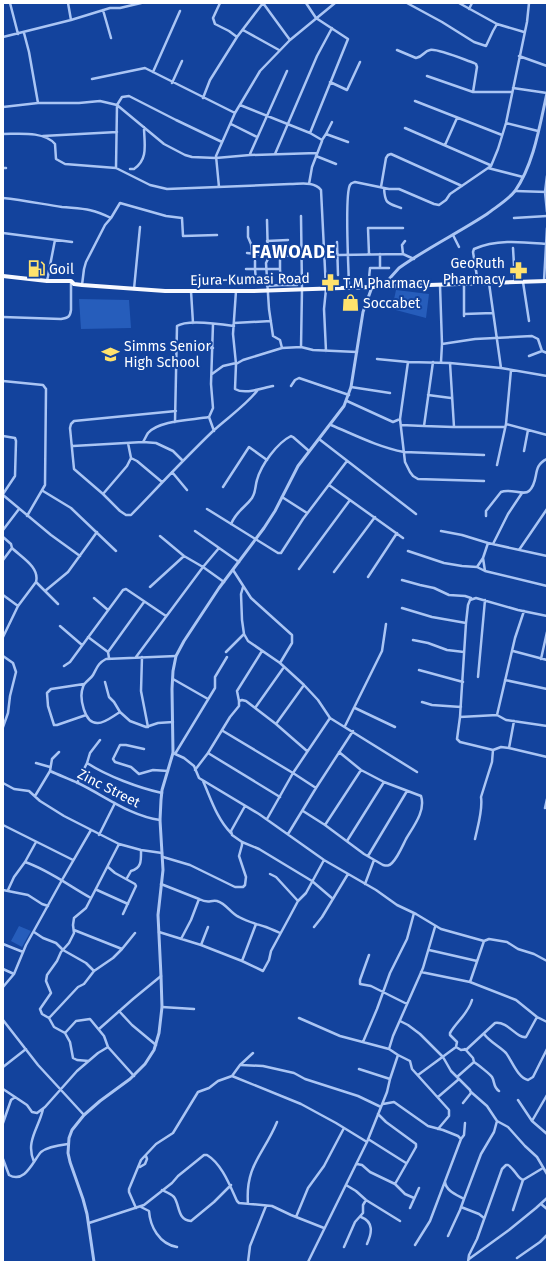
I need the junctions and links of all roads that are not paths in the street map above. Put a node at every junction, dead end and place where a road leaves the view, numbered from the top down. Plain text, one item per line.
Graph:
1 (10, 3) edge
2 (68, 3) edge
3 (141, 3) edge
4 (220, 3) edge
5 (263, 3) edge
6 (306, 3) edge
7 (335, 3) edge
8 (407, 3) edge
9 (459, 3) edge
10 (472, 3) edge
11 (529, 3) edge
12 (469, 9) junction
13 (103, 10) junction
14 (180, 11) dead end
15 (316, 18) junction
16 (71, 20) junction
17 (497, 24) junction
18 (332, 28) junction
19 (243, 30) junction
20 (524, 32) junction
21 (24, 33) junction
22 (18, 34) junction
23 (3, 37) edge
24 (111, 38) dead end
25 (237, 38) junction
26 (290, 40) junction
27 (279, 50) junction
28 (397, 50) dead end
29 (519, 56) junction
30 (182, 61) dead end
31 (360, 62) dead end
32 (547, 66) edge
33 (287, 71) dead end
34 (154, 72) junction
35 (427, 76) dead end
36 (92, 79) dead end
37 (172, 82) junction
38 (330, 82) junction
39 (513, 88) junction
40 (473, 92) junction
41 (512, 92) junction
42 (547, 93) edge
43 (203, 98) junction
44 (415, 101) dead end
45 (38, 103) junction
46 (117, 105) junction
47 (240, 105) junction
48 (3, 107) edge
49 (235, 113) junction
50 (268, 116) junction
51 (457, 118) junction
52 (332, 122) dead end
53 (506, 123) junction
54 (231, 124) junction
55 (288, 125) junction
56 (144, 127) junction
57 (405, 128) dead end
58 (538, 131) junction
59 (117, 132) junction
60 (310, 133) junction
61 (3, 134) edge
62 (326, 134) junction
63 (502, 135) junction
64 (40, 136) junction
65 (257, 137) junction
66 (322, 140) junction
67 (222, 142) junction
68 (348, 142) dead end
69 (445, 145) junction
70 (250, 154) junction
71 (276, 154) junction
72 (316, 155) junction
73 (216, 158) junction
74 (336, 164) dead end
75 (490, 167) junction
76 (116, 168) junction
77 (130, 169) dead end
78 (547, 176) edge
79 (523, 177) junction
80 (309, 184) junction
81 (462, 186) junction
82 (220, 187) junction
83 (382, 188) junction
84 (515, 191) junction
85 (546, 192) edge
86 (3, 198) edge
87 (401, 208) dead end
88 (547, 212) edge
89 (301, 216) dead end
90 (547, 216) edge
91 (111, 218) junction
92 (514, 218) dead end
93 (267, 220) dead end
94 (248, 226) dead end
95 (140, 227) dead end
96 (403, 228) dead end
97 (547, 228) edge
98 (3, 233) edge
99 (453, 234) junction
100 (547, 234) edge
101 (217, 235) dead end
102 (55, 240) junction
103 (288, 240) dead end
104 (267, 241) junction
105 (405, 241) dead end
106 (72, 242) dead end
107 (336, 242) dead end
108 (546, 244) edge
109 (459, 247) dead end
110 (513, 248) dead end
111 (247, 253) dead end
112 (252, 253) junction
113 (325, 254) junction
114 (337, 254) junction
115 (369, 254) junction
116 (380, 254) junction
117 (403, 254) junction
118 (268, 255) junction
119 (302, 255) junction
120 (348, 255) junction
121 (280, 256) junction
122 (268, 259) junction
123 (414, 259) junction
124 (254, 261) dead end
125 (380, 268) junction
126 (388, 268) dead end
127 (246, 269) dead end
128 (255, 269) junction
129 (267, 269) junction
130 (280, 269) junction
131 (338, 275) dead end
132 (3, 276) edge
133 (369, 278) dead end
134 (46, 281) junction
135 (71, 281) junction
136 (256, 281) dead end
137 (546, 281) edge
138 (489, 282) junction
139 (515, 282) junction
140 (523, 282) junction
141 (464, 283) junction
142 (478, 283) junction
143 (297, 284) dead end
144 (440, 284) junction
145 (82, 285) junction
146 (281, 285) junction
147 (372, 287) junction
148 (385, 287) junction
149 (267, 288) junction
150 (349, 288) junction
151 (134, 289) junction
152 (302, 289) junction
153 (326, 289) junction
154 (191, 291) junction
155 (236, 291) junction
156 (493, 313) junction
157 (3, 317) edge
158 (270, 321) junction
159 (529, 321) dead end
160 (193, 323) junction
161 (213, 324) junction
162 (234, 324) junction
163 (497, 339) junction
164 (442, 344) junction
165 (177, 347) junction
166 (213, 348) junction
167 (282, 348) junction
168 (301, 348) junction
169 (326, 351) junction
170 (542, 351) junction
171 (357, 352) junction
172 (547, 353) edge
173 (529, 356) dead end
174 (377, 359) dead end
175 (408, 362) junction
176 (433, 362) junction
177 (441, 362) junction
178 (450, 363) junction
179 (236, 364) junction
180 (501, 368) junction
181 (511, 370) junction
182 (211, 374) junction
183 (547, 376) edge
184 (3, 381) edge
185 (273, 386) dead end
186 (290, 386) dead end
187 (351, 387) junction
188 (257, 391) junction
189 (390, 392) dead end
190 (349, 395) junction
191 (428, 395) junction
192 (451, 398) junction
193 (347, 401) junction
194 (176, 411) junction
195 (209, 417) junction
196 (400, 419) junction
197 (175, 422) junction
198 (331, 425) junction
199 (401, 425) junction
200 (424, 426) junction
201 (506, 426) junction
202 (454, 427) junction
203 (528, 430) junction
204 (214, 431) junction
205 (547, 435) edge
206 (3, 436) edge
207 (319, 439) junction
208 (143, 442) junction
209 (128, 443) junction
210 (73, 446) junction
211 (309, 451) junction
212 (524, 451) dead end
213 (404, 452) junction
214 (484, 455) dead end
215 (131, 458) junction
216 (547, 459) edge
217 (268, 460) junction
218 (183, 461) junction
219 (347, 461) junction
220 (497, 465) dead end
221 (172, 472) junction
222 (484, 481) dead end
223 (162, 482) junction
224 (329, 485) junction
225 (223, 487) dead end
226 (187, 490) dead end
227 (43, 491) junction
228 (522, 493) junction
229 (103, 494) junction
230 (3, 495) edge
231 (282, 496) junction
232 (350, 500) junction
233 (19, 509) junction
234 (207, 509) dead end
235 (547, 509) edge
236 (307, 513) junction
237 (416, 514) dead end
238 (27, 516) junction
239 (486, 516) dead end
240 (375, 517) junction
241 (231, 524) junction
242 (3, 530) edge
243 (194, 531) dead end
244 (441, 531) dead end
245 (97, 532) junction
246 (397, 533) junction
247 (160, 536) dead end
248 (3, 537) edge
249 (403, 538) dead end
250 (256, 539) junction
251 (488, 543) junction
252 (493, 544) junction
253 (12, 548) junction
254 (219, 548) junction
255 (520, 550) junction
256 (116, 551) dead end
257 (408, 551) dead end
258 (80, 556) junction
259 (184, 556) junction
260 (547, 556) edge
261 (483, 558) junction
262 (3, 560) edge
263 (239, 562) junction
264 (203, 567) junction
265 (477, 567) junction
266 (299, 569) dead end
267 (233, 570) junction
268 (485, 571) junction
269 (334, 572) dead end
270 (368, 577) dead end
271 (402, 580) dead end
272 (36, 582) junction
273 (224, 582) junction
274 (547, 586) edge
275 (243, 587) junction
276 (150, 588) dead end
277 (46, 591) junction
278 (3, 595) edge
279 (94, 598) dead end
280 (472, 598) junction
281 (485, 600) junction
282 (144, 602) junction
283 (58, 604) dead end
284 (18, 606) junction
285 (402, 608) dead end
286 (108, 610) junction
287 (524, 612) junction
288 (166, 616) junction
289 (547, 616) edge
290 (466, 623) junction
291 (386, 624) dead end
292 (60, 626) dead end
293 (547, 632) edge
294 (244, 634) junction
295 (3, 637) edge
296 (88, 637) junction
297 (413, 640) dead end
298 (82, 645) junction
299 (262, 651) junction
300 (513, 651) junction
301 (108, 652) junction
302 (226, 652) dead end
303 (464, 652) junction
304 (3, 656) edge
305 (176, 656) junction
306 (135, 657) junction
307 (142, 657) junction
308 (227, 657) dead end
309 (109, 658) junction
310 (541, 659) junction
311 (547, 660) edge
312 (280, 663) junction
313 (64, 666) dead end
314 (284, 667) junction
315 (419, 670) dead end
316 (478, 677) dead end
317 (173, 679) junction
318 (505, 680) junction
319 (105, 682) dead end
320 (463, 682) junction
321 (84, 684) junction
322 (304, 685) junction
323 (547, 689) edge
324 (208, 699) junction
325 (240, 701) junction
326 (422, 702) dead end
327 (461, 707) junction
328 (255, 708) junction
329 (355, 708) junction
330 (120, 712) junction
331 (86, 715) junction
332 (498, 715) junction
333 (460, 717) junction
334 (330, 718) junction
335 (514, 721) junction
336 (172, 722) junction
337 (276, 724) junction
338 (345, 726) junction
339 (547, 726) edge
340 (3, 727) edge
341 (148, 727) junction
342 (395, 727) dead end
343 (223, 731) junction
344 (353, 731) junction
345 (100, 740) dead end
346 (509, 748) junction
347 (144, 749) dead end
348 (493, 750) junction
349 (307, 751) junction
350 (59, 752) dead end
351 (339, 752) junction
352 (174, 753) junction
353 (208, 753) junction
354 (547, 757) edge
355 (36, 763) dead end
356 (87, 763) junction
357 (50, 767) junction
358 (195, 770) junction
359 (362, 770) junction
360 (50, 771) junction
361 (168, 771) junction
362 (417, 772) dead end
363 (293, 773) junction
364 (203, 781) junction
365 (384, 782) junction
366 (78, 783) junction
367 (3, 784) edge
368 (316, 788) junction
369 (407, 792) junction
370 (162, 793) junction
371 (35, 796) junction
372 (280, 797) junction
373 (547, 799) edge
374 (115, 803) junction
375 (245, 806) junction
376 (545, 808) dead end
377 (303, 811) junction
378 (267, 819) junction
379 (160, 820) junction
380 (3, 825) edge
381 (325, 825) junction
382 (91, 830) junction
383 (231, 833) junction
384 (288, 834) junction
385 (99, 835) junction
386 (475, 838) dead end
387 (347, 840) junction
388 (36, 842) junction
389 (242, 842) junction
390 (119, 844) junction
391 (141, 850) junction
392 (163, 855) junction
393 (368, 856) junction
394 (73, 860) junction
395 (324, 860) junction
396 (374, 860) junction
397 (25, 862) junction
398 (108, 867) junction
399 (270, 874) dead end
400 (348, 874) junction
401 (127, 878) junction
402 (62, 880) junction
403 (312, 881) junction
404 (161, 884) junction
405 (365, 884) junction
406 (3, 890) edge
407 (8, 890) junction
408 (97, 890) junction
409 (91, 898) junction
410 (198, 899) junction
411 (333, 899) junction
412 (298, 901) junction
413 (128, 904) junction
414 (48, 906) junction
415 (414, 913) junction
416 (123, 914) dead end
417 (256, 924) junction
418 (435, 926) junction
419 (208, 927) dead end
420 (314, 927) dead end
421 (74, 930) junction
422 (34, 932) junction
423 (159, 932) junction
424 (135, 933) dead end
425 (280, 934) junction
426 (182, 939) junction
427 (484, 940) junction
428 (3, 944) edge
429 (201, 945) junction
430 (122, 949) junction
431 (63, 950) junction
432 (429, 950) junction
433 (23, 952) junction
434 (369, 955) dead end
435 (242, 961) junction
436 (547, 961) edge
437 (477, 962) junction
438 (3, 969) edge
439 (94, 971) junction
440 (421, 972) junction
441 (14, 974) junction
442 (161, 976) junction
443 (470, 982) junction
444 (3, 987) edge
445 (383, 993) junction
446 (472, 1000) dead end
447 (407, 1004) junction
448 (162, 1007) junction
449 (194, 1009) dead end
450 (119, 1011) junction
451 (537, 1017) junction
452 (48, 1018) junction
453 (299, 1018) dead end
454 (3, 1020) edge
455 (400, 1021) junction
456 (547, 1022) edge
457 (99, 1029) junction
458 (65, 1033) junction
459 (484, 1034) junction
460 (363, 1042) junction
461 (156, 1045) junction
462 (108, 1047) junction
463 (456, 1047) junction
464 (26, 1049) junction
465 (389, 1049) junction
466 (465, 1049) junction
467 (547, 1049) edge
468 (253, 1053) dead end
469 (398, 1055) junction
470 (443, 1057) junction
471 (88, 1060) junction
472 (474, 1062) junction
473 (240, 1065) junction
474 (3, 1067) edge
475 (359, 1069) dead end
476 (418, 1075) junction
477 (134, 1076) junction
478 (232, 1076) junction
479 (458, 1078) junction
480 (390, 1079) junction
481 (3, 1089) edge
482 (60, 1090) junction
483 (500, 1090) dead end
484 (471, 1092) junction
485 (547, 1095) edge
486 (15, 1097) junction
487 (438, 1097) junction
488 (518, 1100) dead end
489 (463, 1103) dead end
490 (383, 1104) junction
491 (381, 1107) junction
492 (43, 1109) junction
493 (378, 1114) junction
494 (84, 1115) junction
495 (497, 1121) junction
496 (532, 1121) junction
497 (277, 1122) dead end
498 (3, 1123) edge
499 (465, 1123) dead end
500 (344, 1128) junction
501 (438, 1128) junction
502 (547, 1134) edge
503 (368, 1139) junction
504 (460, 1139) junction
505 (367, 1142) junction
506 (68, 1144) junction
507 (146, 1156) junction
508 (3, 1159) edge
509 (34, 1162) junction
510 (406, 1163) junction
511 (356, 1164) junction
512 (139, 1167) junction
513 (543, 1168) junction
514 (547, 1174) edge
515 (523, 1180) junction
516 (445, 1182) junction
517 (395, 1184) junction
518 (346, 1185) junction
519 (231, 1186) junction
520 (419, 1188) dead end
521 (162, 1190) junction
522 (414, 1198) junction
523 (547, 1198) edge
524 (464, 1199) junction
525 (366, 1200) junction
526 (248, 1204) junction
527 (541, 1204) junction
528 (141, 1206) junction
529 (266, 1206) junction
530 (461, 1207) junction
531 (136, 1208) junction
532 (410, 1208) dead end
533 (547, 1209) edge
534 (513, 1210) dead end
535 (296, 1217) junction
536 (360, 1217) junction
537 (484, 1219) junction
538 (400, 1221) dead end
539 (89, 1223) junction
540 (324, 1228) junction
541 (547, 1235) edge
542 (448, 1236) dead end
543 (367, 1244) dead end
544 (415, 1245) dead end
545 (176, 1247) dead end
546 (344, 1247) dead end
547 (517, 1258) dead end
548 (468, 1261) edge
549 (94, 1262) edge
550 (248, 1262) edge
551 (308, 1262) edge

1 - 22 street
2 - 16 street
3 - 13 street
4 - 25 street
5 - 19 street
5 - 26 street
6 - 15 street
7 - 15 street
8 - 17 street
9 - 12 street
10 - 12 street
11 - 20 street
12 - 17 street
13 - 16 street
13 - 24 street
14 - 34 street
15 - 18 street
15 - 26 street
16 - 21 street
17 - 20 street
18 - 38 street
18 - 55 street
19 - 25 street
19 - 27 street
20 - 29 street
21 - 22 street
21 - 45 street
22 - 23 street
25 - 43 street
26 - 27 street
27 - 47 street
28 - 40 street
29 - 32 street
29 - 39 street
30 - 37 street
31 - 38 street
33 - 50 street
34 - 36 street
34 - 37 street
35 - 40 street
37 - 43 street
38 - 60 street
39 - 41 street
39 - 42 street
40 - 41 street
41 - 53 street
42 - 58 street
43 - 49 street
44 - 51 street
45 - 46 street
45 - 48 street
46 - 56 street
46 - 59 street
46 - 67 street
47 - 49 street
47 - 50 street
49 - 54 street
50 - 55 street
50 - 65 street
51 - 63 street
51 - 69 street
52 - 62 street
53 - 58 street
53 - 63 street
54 - 65 street
54 - 67 street
55 - 60 street
55 - 71 street
56 - 73 street
56 - 77 street
57 - 69 street
58 - 79 street
59 - 64 street
59 - 76 street
60 - 66 street
61 - 64 street
62 - 66 street
62 - 68 street
63 - 75 street
64 - 76 street
65 - 70 street
66 - 72 street
67 - 73 street
69 - 75 street
70 - 71 street
70 - 73 street
71 - 72 street
72 - 74 street
72 - 80 street
73 - 82 street
75 - 79 street
75 - 81 street
76 - 82 street
78 - 85 street
79 - 84 street
80 - 82 street
80 - 113 street
81 - 83 street
81 - 83 street
83 - 87 street
83 - 120 street
84 - 85 street
84 - 99 street
85 - 88 street
86 - 91 street
89 - 119 street
90 - 92 street
91 - 101 street
91 - 145 street
93 - 104 street
94 - 112 street
95 - 151 street
96 - 115 street
97 - 100 street
98 - 102 street
99 - 109 street
99 - 123 street
100 - 108 street
102 - 106 street
102 - 134 street
103 - 104 street
104 - 118 street
105 - 117 street
107 - 114 street
108 - 137 street
108 - 142 street
110 - 139 street
111 - 112 street
112 - 118 street
113 - 114 street
113 - 119 street
113 - 153 street
114 - 120 street
114 - 131 street
115 - 116 street
115 - 120 street
116 - 117 street
116 - 125 street
117 - 123 street
118 - 122 street
119 - 121 street
119 - 152 street
120 - 150 street
121 - 122 street
121 - 130 street
122 - 129 street
123 - 148 street
124 - 128 street
125 - 126 street
125 - 133 street
127 - 128 street
128 - 129 street
128 - 136 street
129 - 130 street
129 - 149 street
130 - 146 street
132 - 134 main road, Ejura-Kumasi Road
134 - 135 main road, Ejura-Kumasi Road
135 - 145 main road, Ejura-Kumasi Road
135 - 157 street
137 - 140 main road, Ejura-Kumasi Road
138 - 139 main road, Ejura-Kumasi Road
138 - 142 main road, Ejura-Kumasi Road
138 - 156 street
139 - 140 main road, Ejura-Kumasi Road
140 - 159 street
141 - 142 main road, Ejura-Kumasi Road
141 - 144 main road, Ejura-Kumasi Road
141 - 156 street
143 - 146 street
144 - 148 main road, Ejura-Kumasi Road
144 - 164 street
145 - 151 main road, Ejura-Kumasi Road
146 - 149 street
147 - 148 main road, Ejura-Kumasi Road
147 - 150 main road, Ejura-Kumasi Road
147 - 171 street
149 - 152 main road, Ejura-Kumasi Road
149 - 155 main road, Ejura-Kumasi Road
149 - 158 street
150 - 153 main road, Ejura-Kumasi Road
151 - 154 main road, Ejura-Kumasi Road
152 - 153 main road, Ejura-Kumasi Road
152 - 168 street
153 - 169 street
154 - 155 main road, Ejura-Kumasi Road
154 - 160 street
155 - 162 street
156 - 163 street
158 - 162 street
158 - 167 street
160 - 161 street
160 - 165 street
161 - 162 street
161 - 166 street
162 - 179 street
163 - 164 street
163 - 170 street
163 - 180 street
164 - 177 street
165 - 166 street
165 - 194 street
166 - 182 street
167 - 168 street
167 - 179 street
168 - 169 street
169 - 171 street
170 - 172 street
170 - 173 street
171 - 187 street
174 - 175 street
175 - 176 street
175 - 196 street
176 - 177 street
176 - 191 street
177 - 178 street
178 - 180 street
178 - 192 street
179 - 182 street
179 - 188 street
180 - 181 street
181 - 183 street
181 - 201 street
182 - 195 street
184 - 227 street
185 - 188 street
186 - 190 street
187 - 189 street
187 - 190 street
188 - 204 street
190 - 193 street
191 - 192 street
191 - 200 street
192 - 202 street
193 - 196 street
193 - 198 street
194 - 197 street
194 - 210 street
195 - 197 street
195 - 204 street
196 - 199 street
197 - 208 street
198 - 207 street
198 - 213 street
199 - 200 street
199 - 213 street
200 - 202 street
201 - 202 street
201 - 203 street
201 - 220 street
203 - 205 street
203 - 212 street
204 - 218 street
206 - 230 street
207 - 211 street
207 - 219 street
208 - 209 street
208 - 218 street
209 - 210 street
209 - 215 street
210 - 229 street
211 - 217 street
211 - 231 street
213 - 214 street
213 - 222 street
215 - 223 street
215 - 229 street
216 - 228 street
217 - 225 street
217 - 241 street
218 - 221 street
219 - 224 street
219 - 237 street
221 - 223 street
221 - 226 street
223 - 229 street
224 - 232 street
224 - 236 street
227 - 238 street
227 - 245 street
228 - 239 street
228 - 252 street
230 - 233 street
231 - 236 street
231 - 250 street
232 - 240 street
232 - 266 street
233 - 238 street
233 - 242 street
234 - 241 street
235 - 255 street
236 - 250 street
238 - 258 street
240 - 246 street
240 - 269 street
241 - 250 street
243 - 254 street
244 - 251 street
245 - 256 street
245 - 258 street
246 - 249 street
246 - 270 street
247 - 259 street
248 - 253 street
250 - 263 street
251 - 252 street
251 - 261 street
252 - 255 street
253 - 262 street
253 - 272 street
254 - 263 street
254 - 264 street
255 - 260 street
257 - 265 street
258 - 277 street
259 - 264 street
259 - 276 street
261 - 265 street
261 - 268 street
263 - 267 street
264 - 273 street
264 - 288 street
265 - 268 street
267 - 273 street
267 - 275 street
268 - 274 street
271 - 280 street
272 - 277 street
272 - 284 street
273 - 305 street
275 - 294 street
275 - 312 street
277 - 283 street
278 - 284 street
279 - 286 street
280 - 281 street
280 - 290 street
281 - 287 street
281 - 316 street
282 - 286 street
282 - 288 street
282 - 301 street
284 - 295 street
285 - 290 street
286 - 296 street
287 - 289 street
287 - 300 street
288 - 306 street
290 - 303 street
291 - 329 street
292 - 298 street
293 - 310 street
294 - 299 street
294 - 302 street
296 - 298 street
296 - 301 street
297 - 303 street
298 - 313 street
299 - 312 street
299 - 325 street
300 - 310 street
300 - 318 street
301 - 309 street
303 - 320 street
304 - 340 street
305 - 307 street
305 - 317 street
306 - 307 street
306 - 309 street
307 - 341 street
308 - 324 street
309 - 321 street
310 - 311 street
312 - 314 street
314 - 322 street
314 - 328 street
315 - 320 street
317 - 324 street
317 - 336 street
318 - 323 street
318 - 332 street
319 - 330 street
320 - 327 street
321 - 331 street
321 - 331 street
322 - 334 street
322 - 337 street
324 - 352 street
325 - 328 street
325 - 343 street
326 - 327 street
327 - 333 street
328 - 337 street
329 - 338 street
329 - 342 street
330 - 331 street
330 - 341 street
332 - 333 street
332 - 335 street
333 - 348 street
334 - 338 street
334 - 349 street
335 - 339 street
335 - 346 street
336 - 341 street
336 - 352 street
337 - 349 street
338 - 344 street
343 - 353 street
343 - 363 street
344 - 351 street
344 - 362 street
345 - 356 street
346 - 348 street
346 - 354 street
347 - 361 street
348 - 386 street
349 - 363 street
350 - 357 street
351 - 359 street
351 - 368 street
352 - 358 street
352 - 361 street
353 - 358 street
353 - 372 street
355 - 357 street
356 - 366 street
356 - 370 street
357 - 360 street
358 - 364 street
359 - 365 street
359 - 381 street
360 - 366 street, Zinc Street
360 - 371 street
361 - 370 street
363 - 368 street
363 - 372 street
364 - 375 street
364 - 383 street
365 - 369 street
365 - 387 street
366 - 374 street, Zinc Street
367 - 371 street
368 - 377 street
369 - 393 street
369 - 396 street
370 - 379 street
371 - 382 street
372 - 378 street
373 - 376 street
374 - 379 street, Zinc Street
374 - 385 street
375 - 378 street
375 - 383 street
377 - 381 street
377 - 384 street
378 - 384 street
379 - 392 street
380 - 388 street
381 - 387 street
382 - 385 street
382 - 394 street
383 - 389 street
384 - 395 street
385 - 390 street
387 - 393 street
388 - 394 street
388 - 397 street
389 - 392 street
389 - 403 street
390 - 391 street
390 - 398 street
391 - 392 street
391 - 401 street
392 - 404 street
393 - 396 street
394 - 402 street
395 - 400 street
395 - 403 street
396 - 405 street
397 - 402 street
397 - 407 street
398 - 401 street
398 - 408 street
399 - 412 street
400 - 405 street
400 - 411 street
401 - 413 street
402 - 409 street
402 - 414 street
403 - 411 street
403 - 412 street
404 - 410 street
404 - 423 street
405 - 415 street
406 - 407 street
407 - 414 street
408 - 409 street
408 - 413 street
409 - 421 street
410 - 417 street
410 - 426 street
411 - 420 street
412 - 425 street
413 - 416 street
414 - 422 street
415 - 418 street
415 - 445 street
417 - 425 street
417 - 435 street
418 - 427 street
418 - 432 street
419 - 429 street
421 - 430 street
421 - 431 street
422 - 431 street
422 - 433 street
423 - 426 street
423 - 442 street
424 - 430 street
425 - 435 street
426 - 429 street
427 - 436 street
427 - 437 street
428 - 433 street
429 - 435 street
430 - 439 street
431 - 439 street
431 - 452 street
432 - 437 street
432 - 440 street
433 - 441 street
434 - 445 street
437 - 443 street
438 - 441 street
439 - 452 street
440 - 443 street
440 - 447 street
441 - 444 street
442 - 448 street
442 - 450 street
443 - 451 street
445 - 447 street
445 - 460 street
446 - 463 street
447 - 455 street
448 - 449 street
448 - 461 street
450 - 457 street
450 - 461 street
451 - 456 street
451 - 459 street
452 - 458 street
453 - 460 street
454 - 464 street
455 - 465 street
455 - 470 street
457 - 458 street
457 - 462 street
458 - 471 street
459 - 466 street
459 - 467 street
460 - 465 street
461 - 477 street
462 - 471 street
462 - 477 street
463 - 466 street
463 - 470 street
464 - 474 street
464 - 482 street
465 - 469 street
466 - 472 street
468 - 473 street
469 - 476 street
469 - 480 street
470 - 476 street
470 - 479 street
471 - 482 street
472 - 479 street
472 - 483 street
473 - 478 street
473 - 491 street
475 - 480 street
476 - 487 street
477 - 494 street
478 - 500 street
478 - 507 street
479 - 484 street
479 - 487 street
480 - 490 street
481 - 486 street
482 - 492 street
482 - 494 street
484 - 489 street
484 - 495 street
485 - 496 street
486 - 492 street
486 - 498 street
487 - 501 street
488 - 496 street
490 - 491 street
490 - 501 street
491 - 493 street
492 - 509 street
493 - 503 street
493 - 510 street
494 - 506 street
495 - 513 street
495 - 524 street
496 - 502 street
497 - 526 street
499 - 504 street
500 - 505 street
500 - 535 street
501 - 504 street
503 - 505 street
503 - 510 street
504 - 516 street
505 - 511 street
506 - 509 street
506 - 539 street
507 - 512 street
507 - 512 street
508 - 509 street
510 - 517 street
511 - 517 street
511 - 518 street
512 - 531 street
513 - 514 street
513 - 515 street
515 - 534 street
515 - 537 street
516 - 524 street
516 - 544 street
517 - 522 street
518 - 525 street
518 - 540 street
519 - 521 street
519 - 521 street
519 - 526 street
520 - 522 street
521 - 528 street
522 - 532 street
523 - 527 street
524 - 530 street
525 - 536 street
525 - 538 street
526 - 529 street
527 - 533 street
527 - 548 street
528 - 531 street
528 - 545 street
529 - 535 street
529 - 550 street
530 - 537 street
530 - 542 street
531 - 539 street
535 - 540 street
536 - 543 street
536 - 546 street
537 - 548 street
539 - 549 street
540 - 551 street
541 - 547 street

